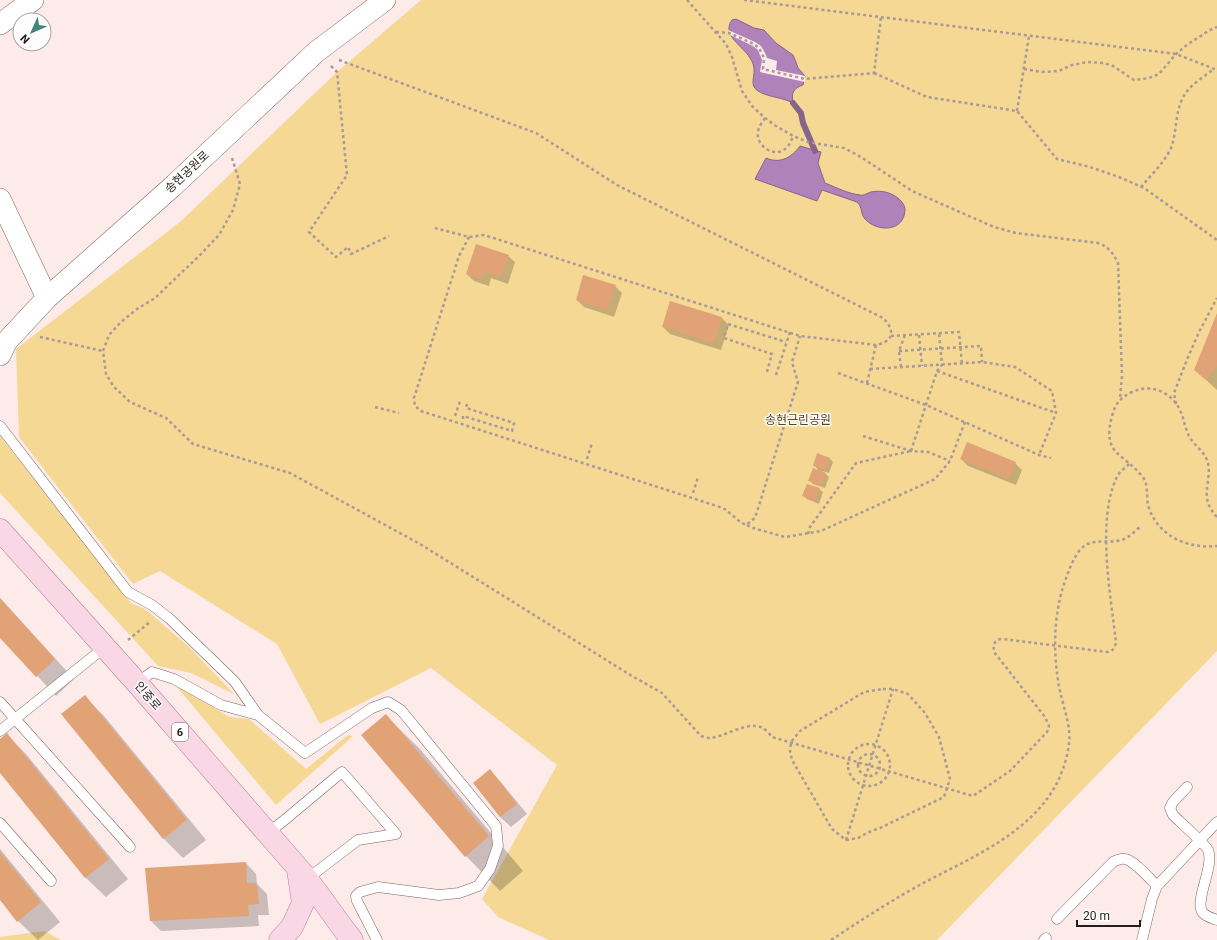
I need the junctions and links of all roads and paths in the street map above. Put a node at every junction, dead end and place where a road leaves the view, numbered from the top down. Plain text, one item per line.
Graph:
1 (33, 0) edge
2 (385, 0) edge
3 (687, 0) edge
4 (744, 0) edge
5 (881, 17) junction
6 (0, 24) edge
7 (1217, 27) edge
8 (715, 32) junction
9 (1029, 36) junction
10 (316, 52) junction
11 (1176, 54) junction
12 (1024, 69) junction
13 (1215, 69) edge
14 (874, 73) junction
15 (1017, 111) junction
16 (765, 118) junction
17 (793, 136) junction
18 (221, 140) junction
19 (1141, 187) junction
20 (0, 199) edge
21 (435, 228) dead end
22 (389, 236) dead end
23 (469, 237) junction
24 (1217, 240) edge
25 (47, 298) junction
26 (1217, 298) edge
27 (17, 331) junction
28 (790, 332) junction
29 (939, 333) junction
30 (919, 334) junction
31 (800, 336) junction
32 (891, 336) junction
33 (905, 336) junction
34 (786, 342) junction
35 (876, 345) junction
36 (961, 347) junction
37 (940, 348) junction
38 (920, 350) junction
39 (104, 351) junction
40 (899, 351) junction
41 (0, 355) edge
42 (982, 362) junction
43 (962, 364) junction
44 (942, 365) junction
45 (922, 366) junction
46 (900, 368) junction
47 (870, 369) junction
48 (938, 371) junction
49 (767, 372) dead end
50 (838, 373) dead end
51 (776, 375) dead end
52 (868, 383) junction
53 (1120, 399) junction
54 (460, 401) dead end
55 (467, 404) dead end
56 (1176, 404) junction
57 (926, 405) junction
58 (375, 407) dead end
59 (399, 413) dead end
60 (1056, 413) junction
61 (455, 416) dead end
62 (463, 419) dead end
63 (965, 422) junction
64 (0, 426) edge
65 (863, 436) dead end
66 (592, 443) dead end
67 (911, 451) junction
68 (1039, 454) junction
69 (1051, 458) dead end
70 (587, 459) dead end
71 (950, 461) junction
72 (1129, 464) junction
73 (698, 477) dead end
74 (693, 493) dead end
75 (1217, 517) edge
76 (746, 525) junction
77 (1141, 526) dead end
78 (0, 530) edge
79 (808, 534) junction
80 (1107, 541) junction
81 (1217, 546) edge
82 (161, 612) junction
83 (127, 641) dead end
84 (1055, 645) junction
85 (105, 647) junction
86 (137, 683) junction
87 (893, 689) junction
88 (0, 702) edge
89 (258, 716) junction
90 (15, 719) junction
91 (0, 731) edge
92 (791, 742) junction
93 (876, 745) junction
94 (872, 755) junction
95 (849, 759) junction
96 (859, 762) junction
97 (869, 765) junction
98 (880, 768) junction
99 (890, 771) junction
100 (866, 775) junction
101 (863, 786) junction
102 (1187, 787) dead end
103 (947, 788) junction
104 (1217, 822) edge
105 (0, 823) edge
106 (267, 833) junction
107 (846, 840) junction
108 (1199, 841) junction
109 (130, 847) dead end
110 (302, 873) junction
111 (50, 881) dead end
112 (1157, 886) junction
113 (1057, 919) dead end
114 (1217, 920) edge
115 (280, 940) edge
116 (352, 940) edge
117 (377, 940) edge
118 (831, 940) edge
119 (1142, 940) edge

1 - 6 street
2 - 10 street, 송현공원로
3 - 8 path
4 - 5 path
5 - 9 path
5 - 14 path
7 - 11 path
8 - 14 path
8 - 16 path
9 - 11 path
9 - 12 path
10 - 18 street, 송현공원로
10 - 22 path
10 - 32 path
11 - 12 path
11 - 13 path
12 - 15 path
13 - 19 path
14 - 15 path
15 - 19 path
16 - 17 path
16 - 17 path
17 - 53 path
18 - 25 street, 송현공원로
18 - 39 path
19 - 24 path
20 - 25 street
21 - 23 path
23 - 28 path
23 - 76 path
25 - 27 street, 송현공원로
26 - 56 path
27 - 39 path
27 - 41 street, 송현공원로
28 - 31 path
28 - 34 path
29 - 30 path
29 - 36 path
29 - 37 path
30 - 33 path
30 - 38 path
31 - 35 path
31 - 76 path
32 - 33 path
32 - 35 path
33 - 40 path
34 - 49 path
34 - 51 path
35 - 47 path
36 - 37 path
36 - 42 path
36 - 43 path
37 - 38 path
37 - 44 path
38 - 40 path
38 - 45 path
39 - 92 path
40 - 46 path
42 - 43 path
42 - 60 path
43 - 44 path
44 - 45 path
44 - 48 path
45 - 46 path
46 - 47 path
47 - 52 path
48 - 57 path
48 - 60 path
50 - 52 path
52 - 57 path
53 - 56 path
53 - 72 path
54 - 61 path
55 - 62 path
56 - 75 path
57 - 63 path
57 - 67 path
58 - 59 path
60 - 68 path
63 - 68 path
63 - 71 path
64 - 82 lane
65 - 67 path
66 - 70 path
67 - 71 path
67 - 79 path
68 - 69 path
71 - 79 path
72 - 80 path
72 - 81 path
73 - 74 path
76 - 79 path
77 - 80 path
78 - 85 main road, 인중로 / 6
80 - 84 path
80 - 84 path
82 - 83 path
82 - 89 lane
84 - 103 path
84 - 118 path
85 - 86 main road, 인중로 / 6
85 - 90 lane
86 - 89 lane
86 - 106 main road, 인중로 / 6
87 - 92 path
87 - 93 path
87 - 103 path
88 - 90 lane
89 - 117 lane
90 - 91 lane
90 - 109 lane
92 - 95 path
92 - 107 path
93 - 94 path
93 - 95 path
93 - 99 path
94 - 96 path
94 - 97 path
94 - 98 path
95 - 96 path
95 - 101 path
96 - 97 path
96 - 100 path
97 - 98 path
97 - 100 path
98 - 99 path
98 - 100 path
99 - 101 path
99 - 103 path
100 - 101 path
101 - 107 path
102 - 108 lane
103 - 107 path
104 - 108 lane
105 - 111 lane
106 - 110 main road, 인중로 / 6
106 - 110 lane
108 - 112 lane
108 - 114 lane
110 - 115 main road
110 - 116 main road, 인중로 / 6
112 - 113 lane
112 - 119 lane

